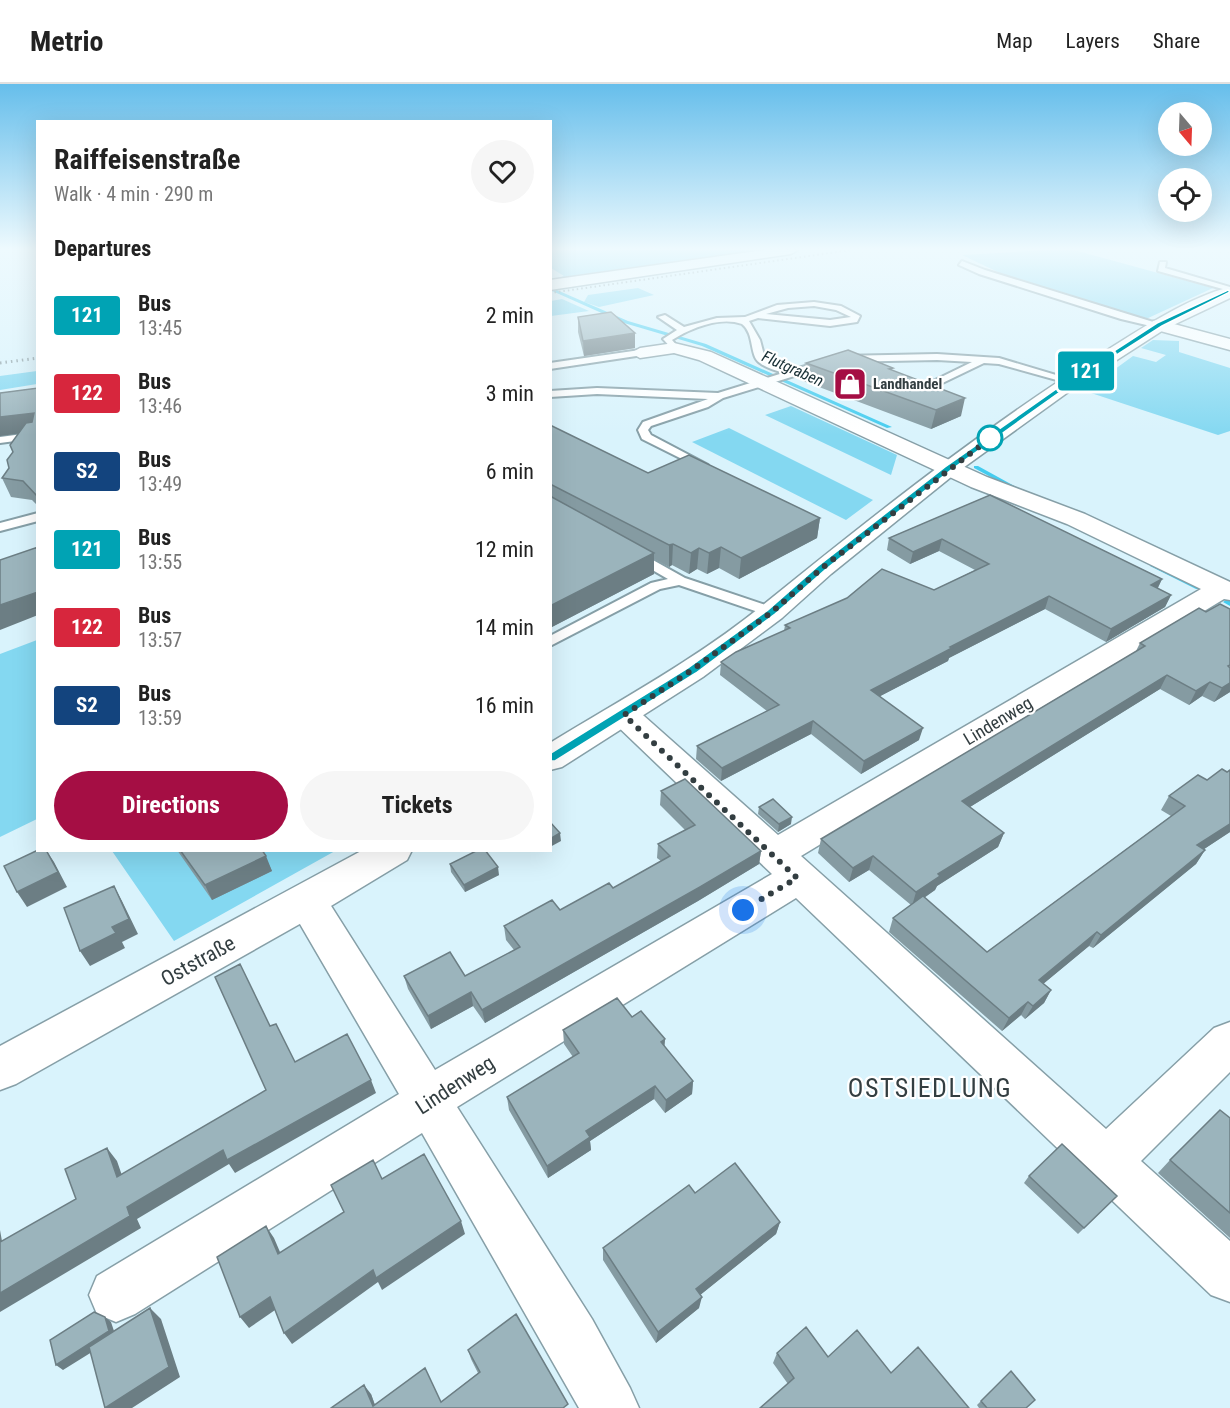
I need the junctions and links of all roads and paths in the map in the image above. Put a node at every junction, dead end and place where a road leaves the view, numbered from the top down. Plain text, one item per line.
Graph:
1 (766, 312) edge
2 (850, 312) edge
3 (1108, 312) edge
4 (1182, 312) edge
5 (759, 316) junction
6 (662, 317) dead end
7 (741, 320) junction
8 (1159, 325) junction
9 (675, 337) junction
10 (1230, 345) edge
11 (640, 353) joint
12 (984, 360) junction
13 (552, 366) edge
14 (776, 378) junction
15 (1071, 381) junction
16 (930, 386) edge
17 (552, 394) edge
18 (719, 396) junction
19 (36, 435) edge
20 (0, 440) edge
21 (948, 468) junction
22 (712, 471) edge
23 (36, 518) edge
24 (0, 527) edge
25 (623, 547) edge
26 (680, 581) junction
27 (1226, 590) edge
28 (772, 612) junction
29 (552, 641) edge
30 (624, 715) junction
31 (552, 758) edge
32 (391, 852) edge
33 (786, 866) junction
34 (307, 902) junction
35 (1230, 1042) edge
36 (0, 1068) edge
37 (427, 1100) junction
38 (1107, 1161) junction
39 (1230, 1276) edge
40 (116, 1295) dead end
41 (610, 1408) edge

1 - 5 lane
2 - 5 lane
3 - 8 lane
4 - 8 street
5 - 7 lane
6 - 9 lane
7 - 9 lane
7 - 14 lane
8 - 10 street
8 - 15 street
9 - 11 street
9 - 14 street
11 - 13 lane
12 - 14 lane
12 - 15 lane
12 - 16 lane
14 - 18 lane
14 - 21 street
15 - 21 street
17 - 18 lane
18 - 22 lane
19 - 20 lane
21 - 27 street
21 - 28 street
23 - 24 lane
25 - 26 lane
26 - 28 lane
26 - 29 lane
27 - 33 street, Lindenweg
28 - 30 street
30 - 31 street
30 - 33 street
32 - 34 street, Oststraße
33 - 37 street, Lindenweg
33 - 38 street
34 - 36 street, Oststraße
34 - 37 street
35 - 38 street
37 - 40 street, Lindenweg
37 - 41 street
38 - 39 street

